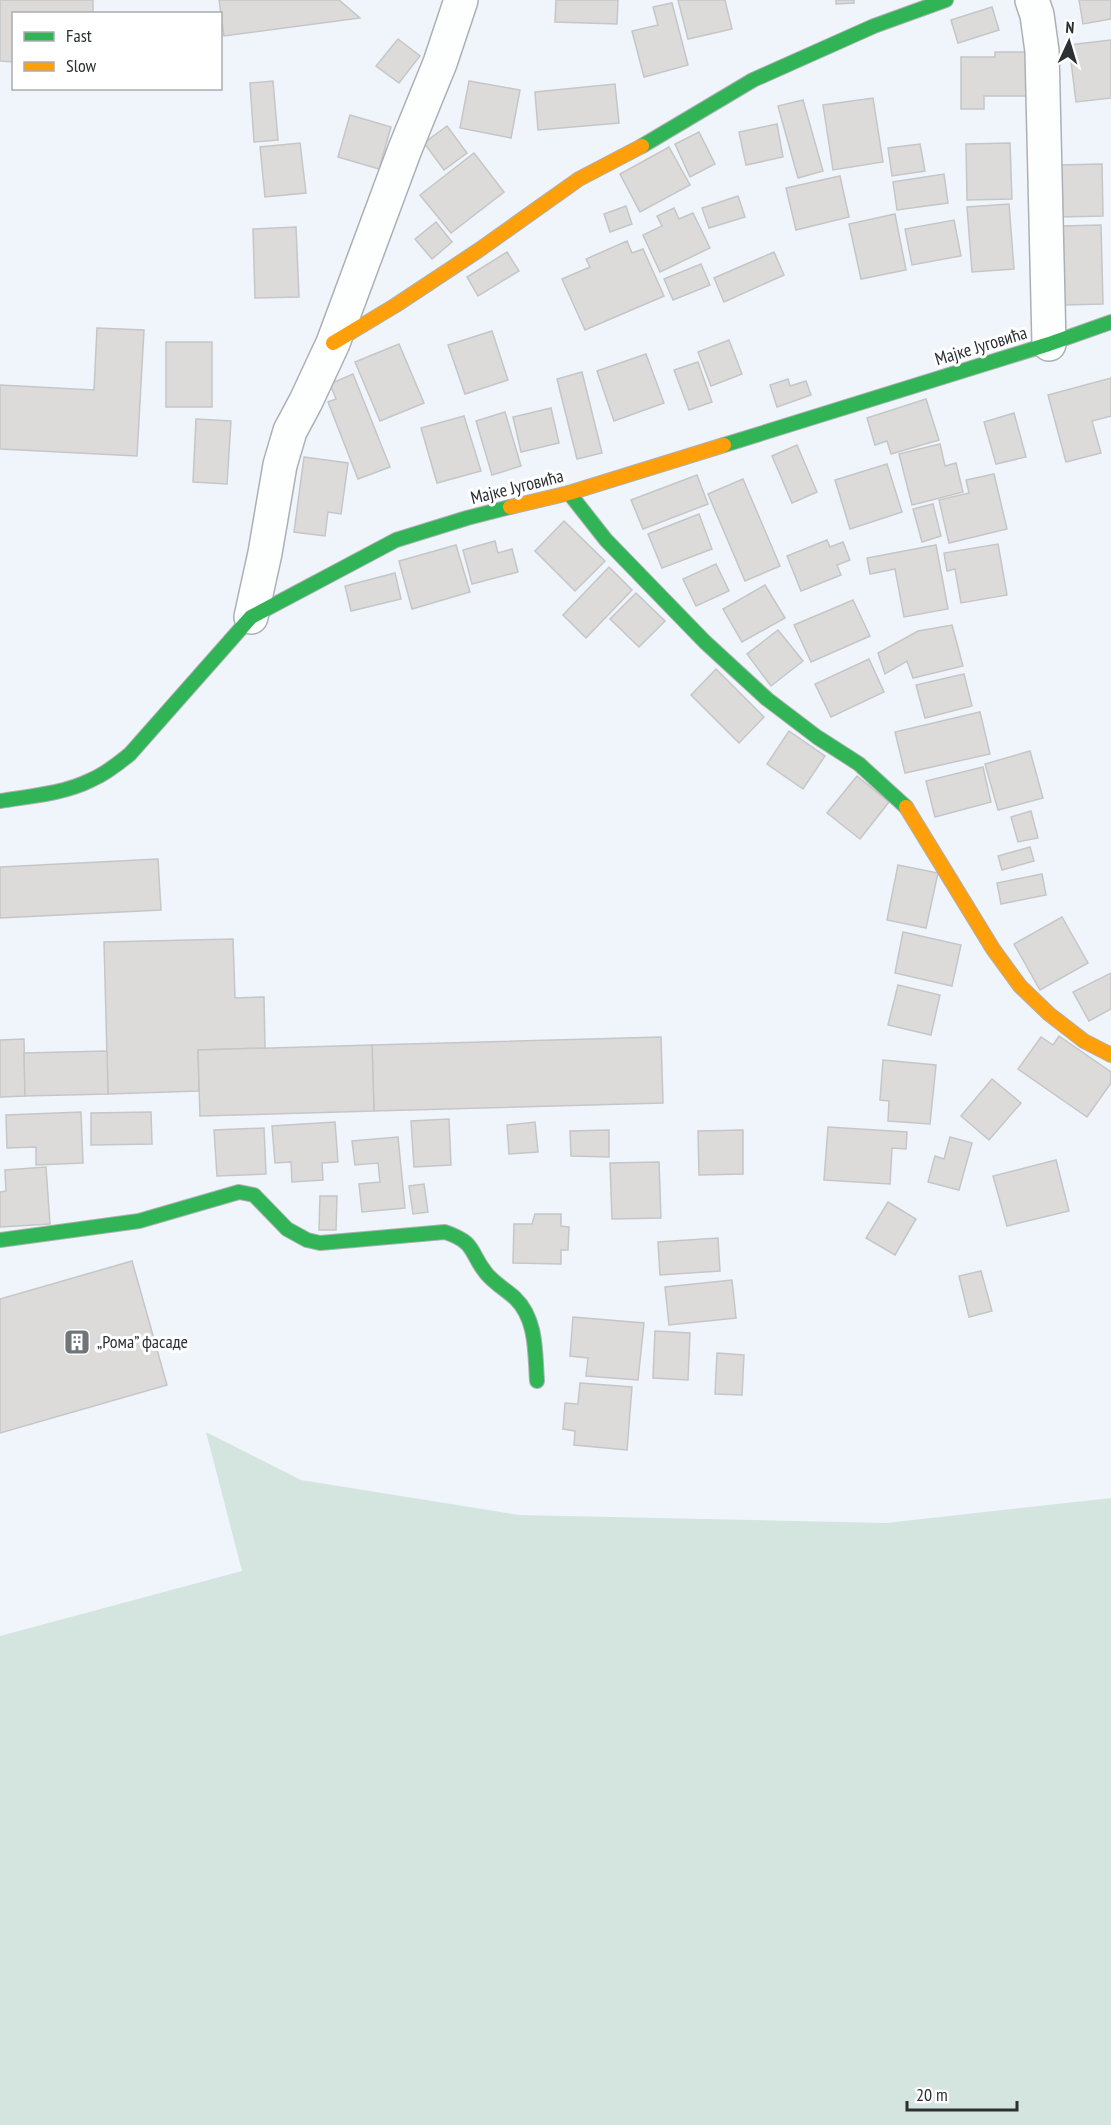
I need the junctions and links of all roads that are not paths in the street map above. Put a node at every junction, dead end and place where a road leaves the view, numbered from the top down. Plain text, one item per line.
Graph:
1 (461, 0) edge
2 (946, 0) edge
3 (1032, 0) edge
4 (359, 271) junction
5 (396, 305) junction
6 (1111, 322) edge
7 (333, 343) junction
8 (1049, 344) junction
9 (569, 493) junction
10 (251, 617) junction
11 (0, 801) edge
12 (1111, 1055) edge
13 (0, 1240) edge
14 (537, 1381) dead end

1 - 4 street
2 - 5 street
3 - 8 street
4 - 5 street
4 - 7 street
5 - 7 street
6 - 8 street, Мајке Југовића
7 - 10 street
8 - 9 street, Мајке Југовића
9 - 10 street, Мајке Југовића
9 - 12 street
10 - 11 street, Мајке Југовића
13 - 14 street

